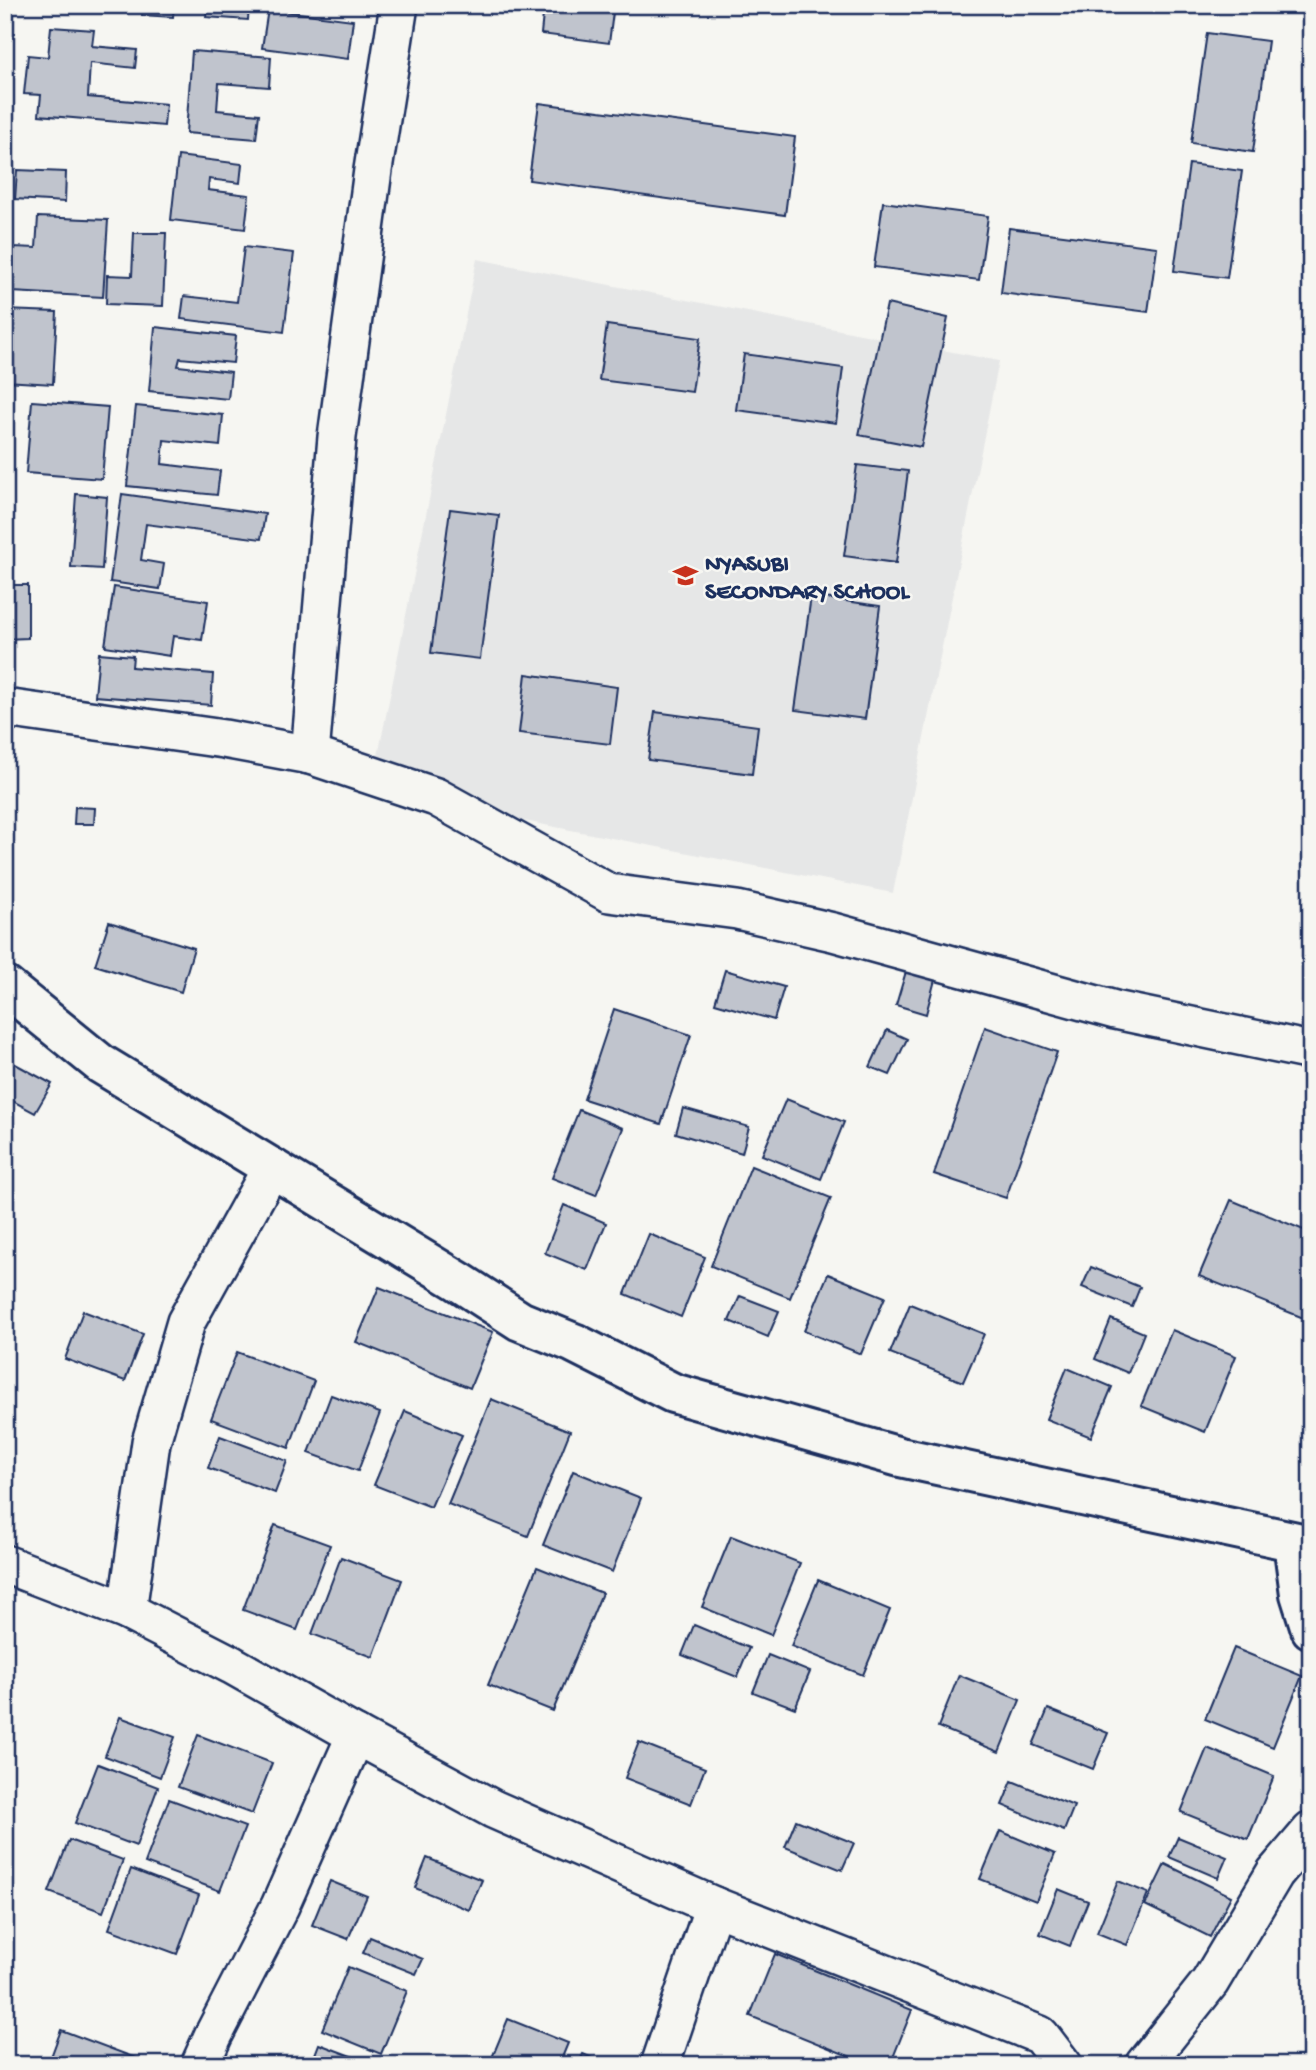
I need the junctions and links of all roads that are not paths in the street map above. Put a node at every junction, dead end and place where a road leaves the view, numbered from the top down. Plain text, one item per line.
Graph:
1 (399, 5) edge
2 (5, 708) edge
3 (310, 755) junction
4 (5, 986) edge
5 (1311, 1051) edge
6 (272, 1167) junction
7 (1302, 1544) edge
8 (5, 1564) edge
9 (127, 1611) junction
10 (1311, 1629) edge
11 (356, 1735) junction
12 (1311, 1830) edge
13 (715, 1906) junction
14 (201, 2065) edge
15 (660, 2065) edge
16 (1063, 2065) edge
17 (1144, 2065) edge

1 - 3 street
2 - 3 street
3 - 5 street
4 - 6 street
6 - 7 street
6 - 9 street
7 - 10 street
8 - 9 street
9 - 11 street
11 - 13 street
11 - 14 street
12 - 17 street
13 - 15 street
13 - 16 street

